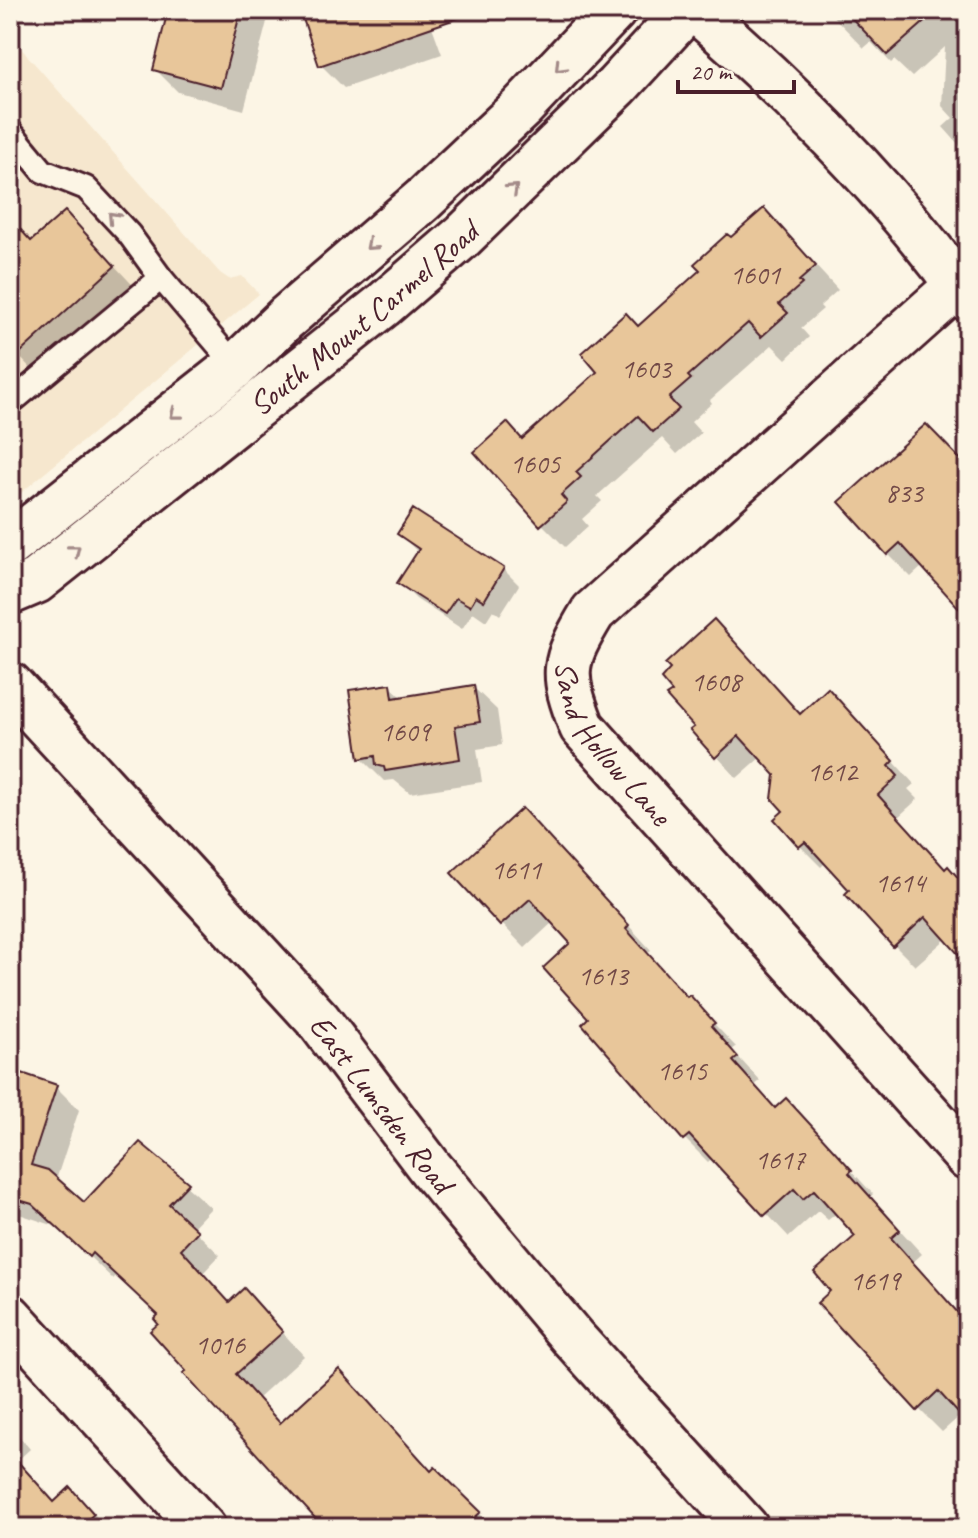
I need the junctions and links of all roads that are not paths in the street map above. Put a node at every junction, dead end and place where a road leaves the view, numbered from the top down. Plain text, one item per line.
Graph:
1 (614, 10) edge
2 (687, 10) edge
3 (696, 10) edge
4 (10, 131) edge
5 (161, 278) junction
6 (963, 292) edge
7 (236, 366) junction
8 (10, 403) edge
9 (10, 544) edge
10 (10, 592) edge
11 (10, 685) edge
12 (968, 1158) edge
13 (10, 1317) edge
14 (203, 1528) edge
15 (746, 1528) edge

1 -> 7 street, South Mount Carmel Road
10 -> 2 street, South Mount Carmel Road
3 - 6 street
5 -> 4 lane
5 - 7 lane
5 - 8 lane
6 - 12 street, Sand Hollow Lane
7 -> 9 street, South Mount Carmel Road
11 - 15 street, East Lumsden Road
13 - 14 street

